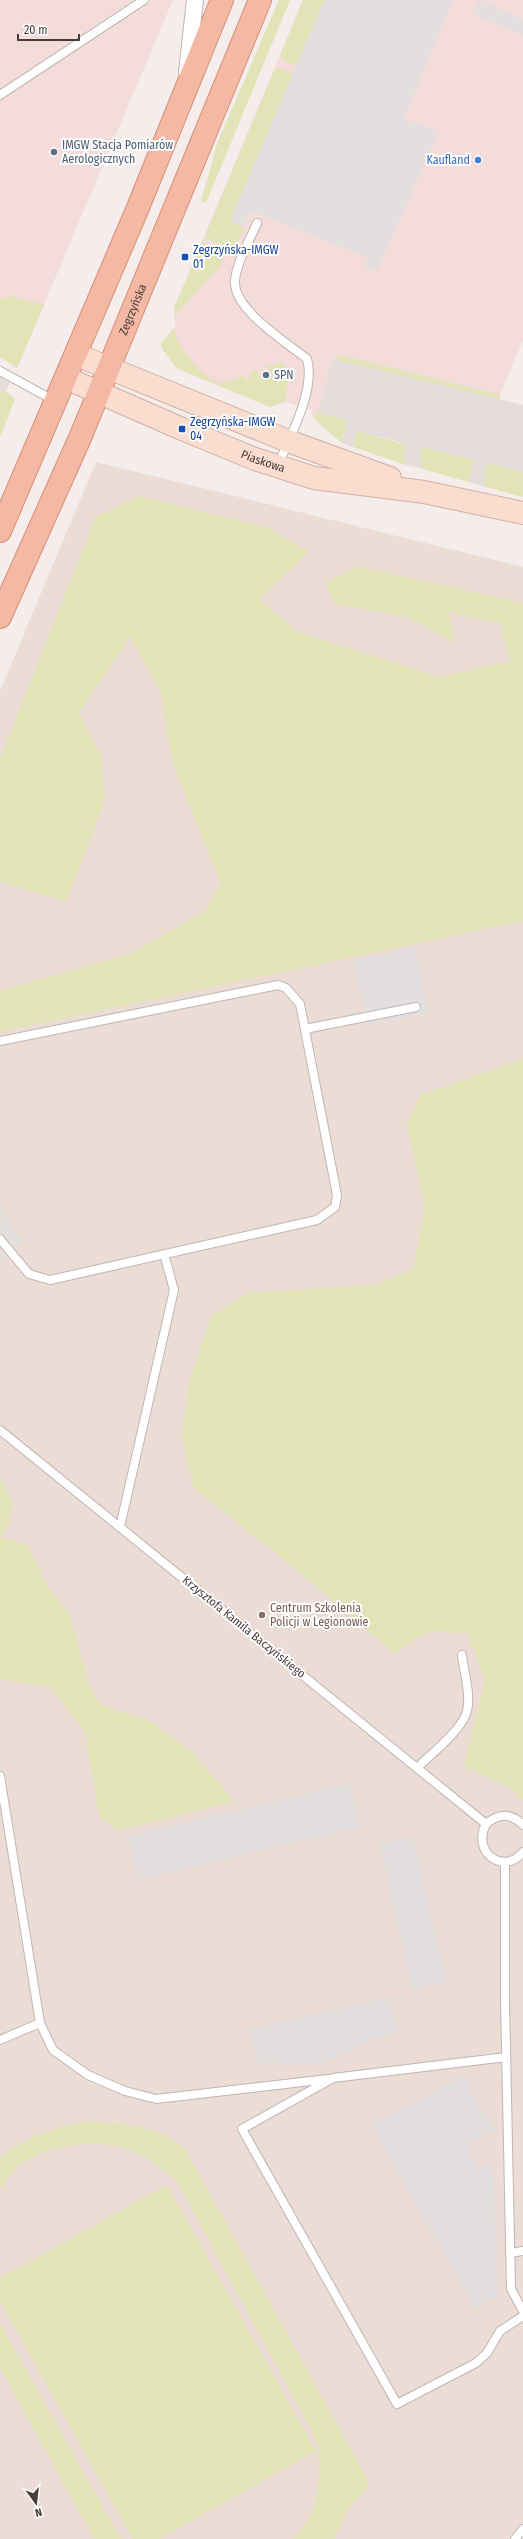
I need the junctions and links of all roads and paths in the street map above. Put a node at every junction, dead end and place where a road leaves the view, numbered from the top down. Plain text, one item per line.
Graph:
1 (144, 0) edge
2 (195, 0) edge
3 (222, 0) edge
4 (260, 0) edge
5 (0, 95) edge
6 (182, 102) junction
7 (257, 223) dead end
8 (76, 355) junction
9 (108, 368) junction
10 (0, 370) edge
11 (66, 378) junction
12 (98, 391) junction
13 (56, 402) junction
14 (288, 441) junction
15 (278, 466) junction
16 (424, 492) junction
17 (523, 513) edge
18 (0, 531) edge
19 (0, 616) edge
20 (416, 1006) dead end
21 (305, 1029) junction
22 (0, 1041) edge
23 (0, 1239) edge
24 (164, 1254) junction
25 (0, 1430) edge
26 (120, 1527) junction
27 (462, 1655) dead end
28 (418, 1767) junction
29 (0, 1776) edge
30 (486, 1824) junction
31 (523, 1825) edge
32 (523, 1852) edge
33 (505, 1862) junction
34 (40, 2023) junction
35 (0, 2040) edge
36 (506, 2057) junction
37 (333, 2078) junction
38 (523, 2251) edge
39 (510, 2253) junction
40 (523, 2311) edge
41 (523, 2316) edge
42 (523, 2529) edge
43 (515, 2539) edge

1 - 5 lane
2 - 6 street
3 - 6 main road
4 - 9 main road, Zegrzyńska
6 - 8 main road
7 - 14 lane
8 - 9 street, Piaskowa
8 - 11 main road
9 - 12 main road, Zegrzyńska
9 - 14 street, Piaskowa
10 - 13 lane
11 - 12 street, Piaskowa
11 - 13 main road
12 - 15 street, Piaskowa
12 - 19 main road, Zegrzyńska
13 - 18 main road
14 - 15 lane
14 - 16 street, Piaskowa
15 - 16 street, Piaskowa
16 - 17 street, Piaskowa
20 - 21 lane
21 - 22 lane
21 - 24 lane
23 - 24 lane
24 - 26 lane
25 - 26 lane, Krzysztofa Kamila Baczyńskiego
26 - 28 lane, Krzysztofa Kamila Baczyńskiego
27 - 28 lane
28 - 30 lane, Krzysztofa Kamila Baczyńskiego
29 - 34 lane
30 - 31 lane
30 - 33 lane
32 - 33 lane
33 - 36 lane
34 - 35 lane
34 - 37 lane
36 - 37 lane
36 - 39 lane
37 - 41 lane
38 - 39 lane
39 - 40 lane
42 - 43 lane

